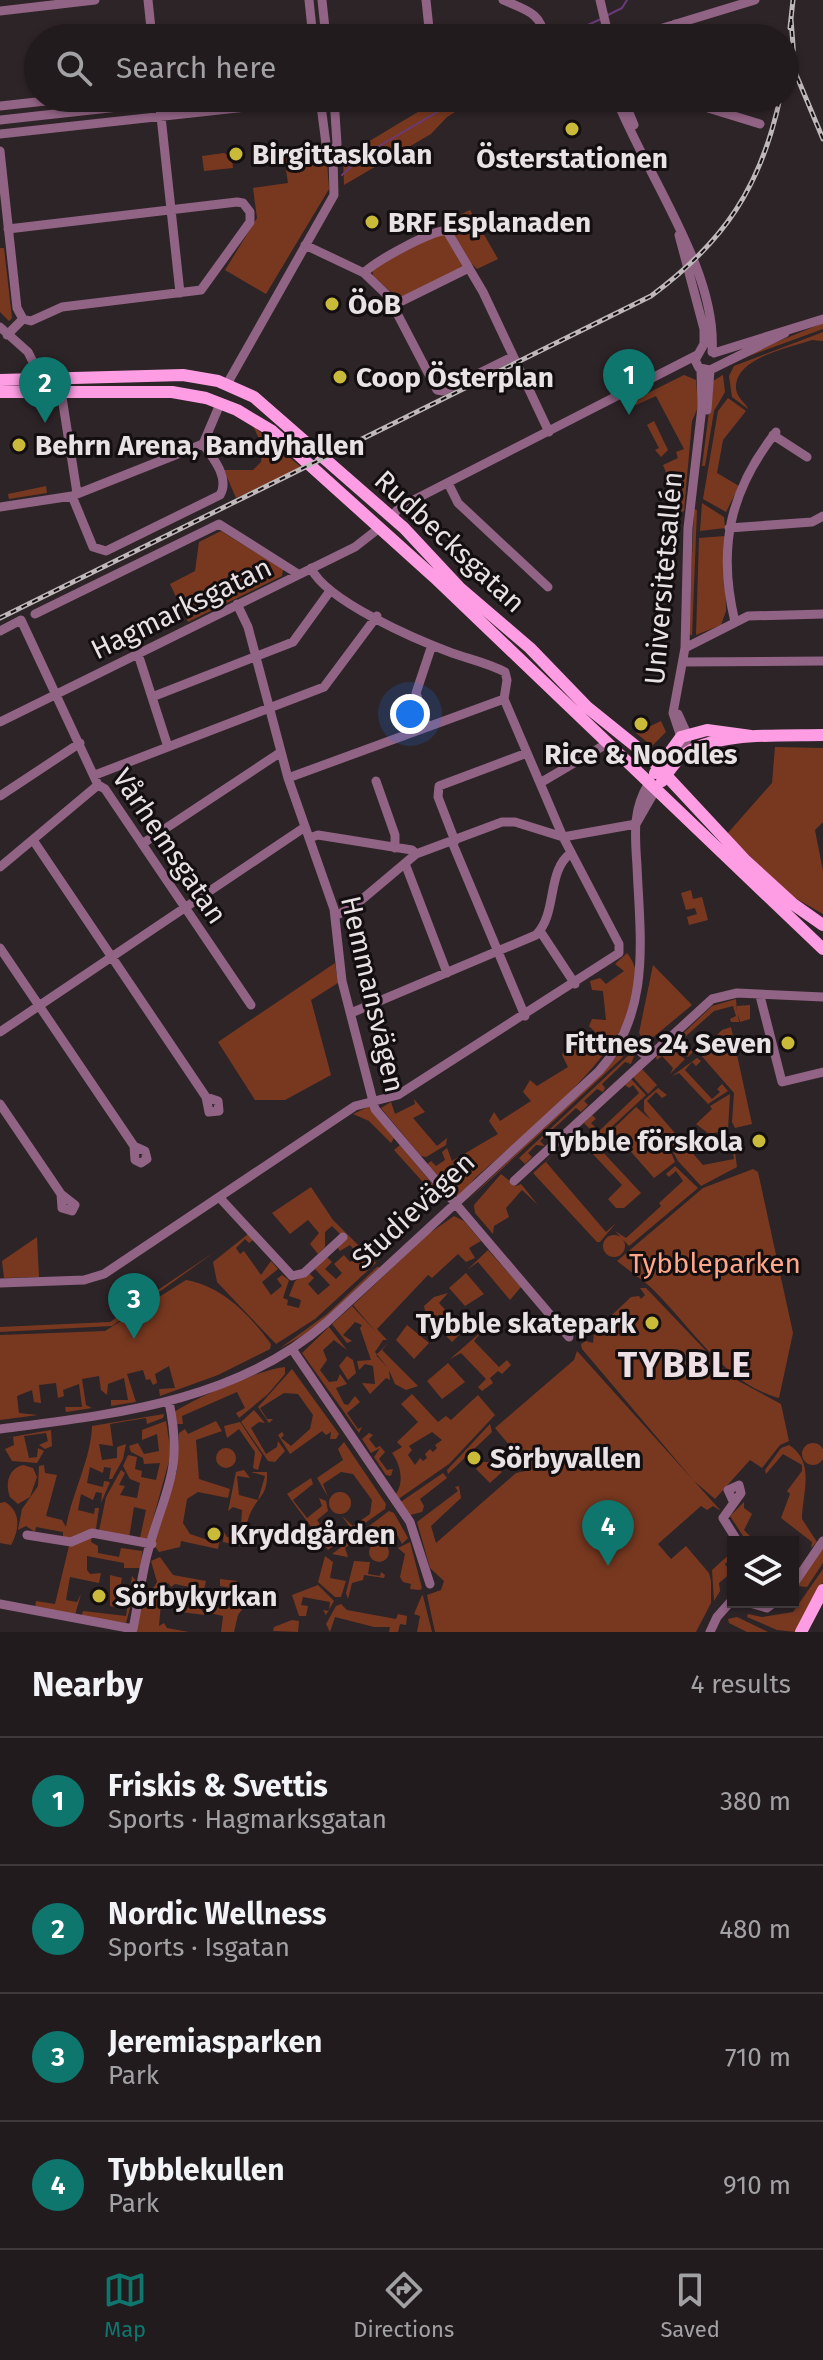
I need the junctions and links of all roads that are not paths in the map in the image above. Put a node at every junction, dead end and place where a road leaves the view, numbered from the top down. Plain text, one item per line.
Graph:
1 (95, 0) edge
2 (148, 0) edge
3 (309, 0) edge
4 (322, 0) edge
5 (426, 0) edge
6 (503, 0) edge
7 (755, 0) edge
8 (601, 4) edge
9 (0, 11) edge
10 (603, 23) edge
11 (151, 24) edge
12 (312, 24) edge
13 (325, 24) edge
14 (429, 24) edge
15 (543, 24) edge
16 (675, 24) edge
17 (24, 103) edge
18 (0, 106) edge
19 (64, 112) edge
20 (160, 112) edge
21 (197, 112) edge
22 (324, 112) edge
23 (335, 112) edge
24 (623, 112) edge
25 (628, 112) edge
26 (721, 112) edge
27 (161, 116) junction
28 (0, 120) edge
29 (760, 124) dead end
30 (0, 134) edge
31 (0, 151) edge
32 (333, 154) junction
33 (645, 159) junction
34 (171, 210) junction
35 (679, 232) junction
36 (6, 236) edge
37 (305, 245) junction
38 (469, 268) junction
39 (364, 273) junction
40 (180, 293) junction
41 (394, 305) junction
42 (23, 319) junction
43 (823, 319) edge
44 (4, 331) edge
45 (785, 333) junction
46 (713, 352) junction
47 (698, 353) junction
48 (512, 357) junction
49 (707, 368) junction
50 (672, 370) junction
51 (0, 380) edge
52 (42, 380) junction
53 (227, 384) junction
54 (61, 391) junction
55 (0, 392) edge
56 (220, 404) junction
57 (549, 432) junction
58 (203, 444) junction
59 (807, 457) dead end
60 (448, 483) junction
61 (75, 494) junction
62 (0, 507) edge
63 (392, 516) junction
64 (823, 516) edge
65 (729, 528) junction
66 (378, 529) junction
67 (311, 568) junction
68 (298, 574) junction
69 (548, 587) dead end
70 (330, 591) junction
71 (237, 604) junction
72 (35, 614) dead end
73 (823, 614) edge
74 (377, 616) junction
75 (735, 622) junction
76 (0, 631) edge
77 (432, 645) junction
78 (685, 648) junction
79 (138, 654) junction
80 (256, 656) junction
81 (823, 661) edge
82 (683, 662) junction
83 (56, 694) junction
84 (152, 697) junction
85 (504, 699) junction
86 (269, 708) junction
87 (0, 722) edge
88 (427, 727) junction
89 (823, 735) edge
90 (754, 736) junction
91 (686, 737) junction
92 (80, 743) junction
93 (703, 745) junction
94 (603, 746) dead end
95 (168, 747) junction
96 (281, 752) junction
97 (527, 753) junction
98 (682, 756) junction
99 (663, 771) junction
100 (288, 778) junction
101 (96, 780) junction
102 (376, 781) dead end
103 (540, 783) junction
104 (652, 786) junction
105 (0, 796) edge
106 (636, 824) junction
107 (307, 832) junction
108 (563, 837) junction
109 (33, 840) junction
110 (453, 842) junction
111 (142, 844) junction
112 (395, 848) junction
113 (571, 853) junction
114 (416, 854) junction
115 (406, 866) junction
116 (0, 867) edge
117 (185, 907) junction
118 (335, 916) junction
119 (823, 925) edge
120 (540, 931) junction
121 (0, 948) edge
122 (823, 949) edge
123 (498, 952) junction
124 (111, 956) junction
125 (447, 973) junction
126 (575, 984) junction
127 (760, 996) junction
128 (823, 997) edge
129 (251, 1005) dead end
130 (39, 1006) junction
131 (351, 1013) junction
132 (525, 1016) junction
133 (0, 1032) edge
134 (623, 1037) junction
135 (647, 1057) junction
136 (823, 1072) edge
137 (206, 1097) dead end
138 (373, 1101) junction
139 (0, 1104) edge
140 (134, 1146) dead end
141 (514, 1181) dead end
142 (61, 1194) dead end
143 (219, 1197) junction
144 (455, 1203) junction
145 (343, 1237) dead end
146 (0, 1283) edge
147 (569, 1337) dead end
148 (292, 1349) junction
149 (169, 1402) junction
150 (0, 1429) edge
151 (733, 1501) dead end
152 (27, 1535) dead end
153 (734, 1536) edge
154 (823, 1541) edge
155 (152, 1544) junction
156 (799, 1576) edge
157 (430, 1584) dead end
158 (823, 1590) edge
159 (0, 1604) edge
160 (727, 1606) edge
161 (710, 1632) edge
162 (801, 1632) edge

1 - 9 street
2 - 11 street
3 - 12 street
4 - 13 street
5 - 14 street
6 - 15 street
7 - 16 street
8 - 10 street
17 - 18 street
19 - 28 street
20 - 27 street
21 - 27 street
22 - 32 street
23 - 32 street
24 - 33 street
25 - 33 street
26 - 29 street
27 - 30 street
27 - 34 street
31 - 36 street
32 - 37 street
33 - 35 street
34 - 36 street
34 - 40 street
34 - 40 street
35 - 46 street
35 - 47 street
36 - 42 street
37 - 39 street
37 - 53 street
38 - 39 street
38 - 41 street
38 - 48 street
39 - 41 street
40 - 42 street
41 - 48 street
42 - 44 street
43 - 45 street
44 - 52 street
45 - 46 street
45 - 49 street
46 - 47 street
46 - 49 street
47 - 49 street
47 - 50 street
48 - 57 street
49 - 50 street
49 - 78 street, Universitetsallén
50 - 57 street
51 - 52 main road, Rudbecksgatan
52 - 53 main road, Rudbecksgatan
53 - 56 main road
53 - 63 main road, Rudbecksgatan
54 - 55 main road, Rudbecksgatan
54 - 56 main road, Rudbecksgatan
54 - 61 street
56 - 58 street
56 - 66 main road, Rudbecksgatan
57 - 60 street
58 - 61 street
58 - 61 street
59 - 65 street
60 - 63 street
60 - 69 street
61 - 62 street
63 - 66 main road
63 - 99 main road, Rudbecksgatan
64 - 65 street
65 - 75 street
66 - 67 street, Hagmarksgatan
66 - 104 main road, Rudbecksgatan
67 - 68 street, Hagmarksgatan
67 - 70 street
68 - 71 street, Hagmarksgatan
68 - 72 street
70 - 74 street
70 - 80 street
71 - 79 street, Hagmarksgatan
71 - 80 street, Hemmansvägen
73 - 75 street
74 - 77 street
74 - 86 street
75 - 78 street
76 - 83 street, Vårhemsgatan
77 - 85 street
77 - 88 street
78 - 82 street, Universitetsallén
79 - 83 street, Hagmarksgatan
79 - 84 street
80 - 84 street
80 - 86 street, Hemmansvägen
81 - 82 street
82 - 91 street, Universitetsallén
83 - 87 street, Hagmarksgatan
83 - 92 street, Vårhemsgatan
84 - 95 street
85 - 88 street
85 - 97 street
86 - 95 street
86 - 96 street, Hemmansvägen
88 - 100 street
89 - 90 main road
90 - 91 main road
90 - 93 main road
91 - 93 main road
91 - 98 street
91 - 99 main road
92 - 101 street, Vårhemsgatan
92 - 105 street
93 - 98 main road
94 - 103 street
95 - 101 street
96 - 100 street, Hemmansvägen
96 - 111 street
97 - 103 street
97 - 110 street
98 - 99 main road
99 - 104 main road
99 - 119 main road
100 - 107 street, Hemmansvägen
101 - 109 street
101 - 111 street, Vårhemsgatan
102 - 112 street
103 - 108 street
104 - 106 street, Studievägen
104 - 122 main road
106 - 108 street
106 - 134 street, Studievägen
107 - 112 street
107 - 117 street
107 - 118 street, Hemmansvägen
108 - 110 street
108 - 113 street
109 - 116 street
109 - 124 street
110 - 114 street
110 - 123 street
111 - 117 street, Vårhemsgatan
112 - 114 street
113 - 120 street
113 - 126 street
114 - 115 street
115 - 118 street
115 - 125 street
117 - 124 street
117 - 129 street, Vårhemsgatan
118 - 131 street, Hemmansvägen
120 - 123 street
120 - 126 street
121 - 130 street
123 - 125 street
123 - 132 street
124 - 130 street
124 - 137 street
125 - 131 street
126 - 132 street
127 - 128 street
127 - 135 street
127 - 136 street
130 - 133 street
130 - 140 street
131 - 138 street, Hemmansvägen
132 - 138 street
134 - 135 street
134 - 144 street, Studievägen
135 - 141 street
138 - 143 street
138 - 144 street, Hemmansvägen
139 - 142 street
143 - 145 street
143 - 146 street
144 - 147 street, Hemmansvägen
144 - 148 street, Studievägen
148 - 149 street, Studievägen
148 - 157 street
149 - 150 street, Studievägen
149 - 155 street
151 - 153 street
152 - 155 street
154 - 156 street
155 - 159 street
158 - 162 main road
160 - 161 street

